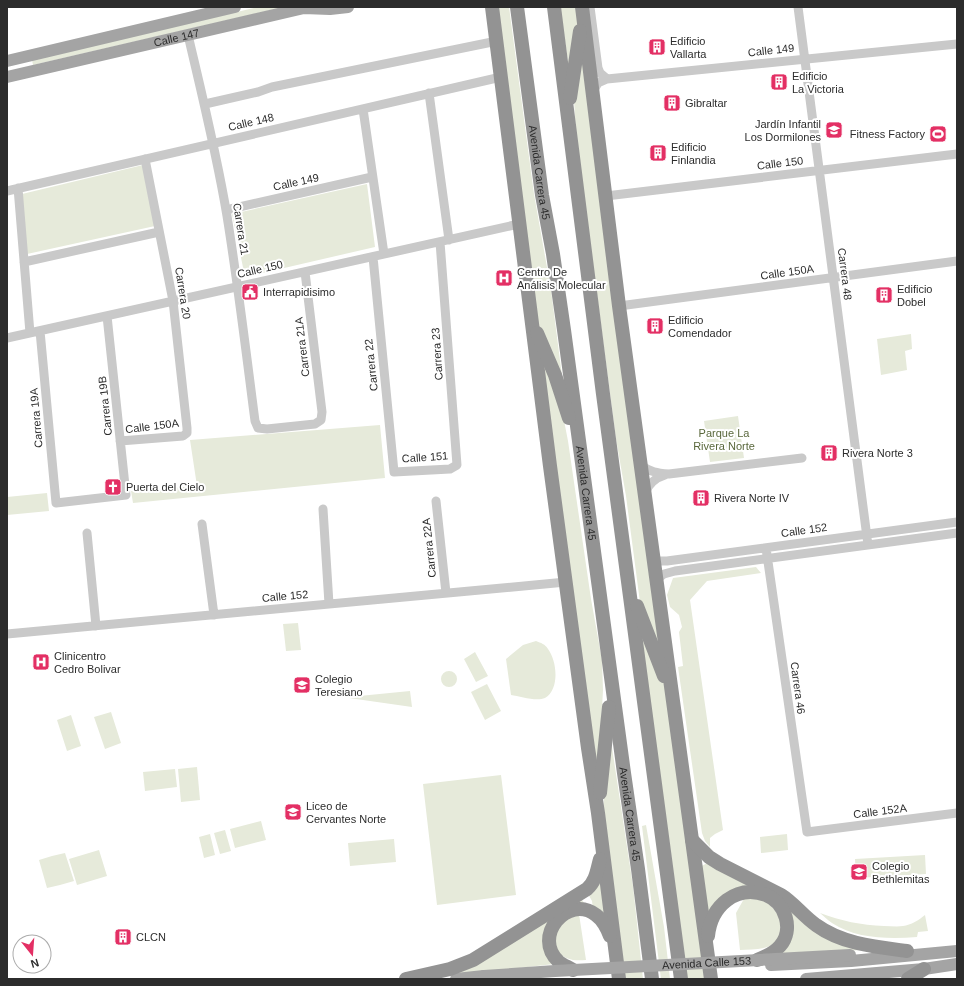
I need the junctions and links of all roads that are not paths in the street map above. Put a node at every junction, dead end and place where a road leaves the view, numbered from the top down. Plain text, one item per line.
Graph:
1 (235, 7) edge
2 (348, 7) edge
3 (492, 7) edge
4 (517, 7) edge
5 (554, 7) edge
6 (582, 7) edge
7 (590, 7) edge
8 (798, 7) edge
9 (204, 11) edge
10 (188, 35) junction
11 (497, 41) junction
12 (957, 44) edge
13 (24, 57) junction
14 (805, 59) junction
15 (7, 61) edge
16 (27, 72) junction
17 (7, 77) edge
18 (501, 77) junction
19 (607, 79) junction
20 (593, 91) junction
21 (429, 93) junction
22 (205, 104) junction
23 (363, 109) junction
24 (569, 118) junction
25 (213, 143) junction
26 (957, 154) edge
27 (145, 159) junction
28 (819, 170) junction
29 (372, 177) junction
30 (18, 188) junction
31 (7, 191) edge
32 (606, 196) junction
33 (226, 210) junction
34 (519, 224) junction
35 (159, 232) junction
36 (445, 241) junction
37 (384, 254) junction
38 (373, 257) junction
39 (957, 261) edge
40 (24, 262) junction
41 (305, 272) junction
42 (833, 278) junction
43 (238, 287) junction
44 (173, 301) junction
45 (619, 306) junction
46 (530, 312) junction
47 (107, 316) junction
48 (40, 330) junction
49 (30, 333) junction
50 (7, 338) edge
51 (258, 428) joint
52 (187, 433) joint
53 (120, 442) junction
54 (802, 458) dead end
55 (581, 460) junction
56 (457, 465) joint
57 (641, 465) junction
58 (394, 472) joint
59 (669, 474) junction
60 (645, 494) junction
61 (126, 495) joint
62 (436, 502) dead end
63 (323, 509) dead end
64 (957, 522) edge
65 (202, 524) dead end
66 (87, 533) dead end
67 (957, 533) edge
68 (867, 534) junction
69 (868, 545) junction
70 (766, 548) junction
71 (767, 558) junction
72 (654, 561) junction
73 (628, 579) junction
74 (656, 580) junction
75 (566, 582) junction
76 (446, 593) junction
77 (329, 604) junction
78 (214, 615) junction
79 (96, 626) junction
80 (7, 634) edge
81 (612, 685) junction
82 (673, 701) junction
83 (598, 813) junction
84 (957, 813) edge
85 (807, 832) joint
86 (692, 840) junction
87 (602, 850) junction
88 (614, 945) junction
89 (957, 947) edge
90 (907, 951) junction
91 (957, 951) edge
92 (707, 954) junction
93 (851, 958) junction
94 (757, 960) junction
95 (957, 964) edge
96 (924, 969) junction
97 (573, 970) junction
98 (406, 979) edge
99 (456, 979) edge
100 (538, 979) edge
101 (619, 979) edge
102 (652, 979) edge
103 (681, 979) edge
104 (711, 979) edge
105 (806, 979) edge
106 (908, 979) edge

1 - 9 main road, Calle 147
2 - 10 main road, Calle 147
3 - 11 highway
4 - 55 highway, Avenida Carrera 45
5 - 24 highway
6 - 20 highway
6 - 24 highway
7 - 19 street
8 - 14 street, Carrera 48
9 - 13 main road, Calle 147
10 - 16 main road, Calle 147
10 - 22 street, Carrera 21
11 - 18 highway
11 - 22 street
12 - 14 street, Calle 149
13 - 15 main road, Calle 147
13 - 16 main road
14 - 19 street, Calle 149
14 - 28 street, Carrera 48
16 - 17 main road, Calle 147
18 - 21 street, Calle 148
18 - 34 highway
19 - 20 street
20 - 32 highway
21 - 23 street, Calle 148
21 - 36 street, Carrera 23
22 - 25 street, Carrera 21
23 - 25 street, Calle 148
23 - 29 street
24 - 73 highway
25 - 27 street, Calle 148
25 - 33 street, Carrera 21
26 - 28 street, Calle 150
27 - 30 street, Calle 148
27 - 35 street, Carrera 20
28 - 32 street, Calle 150
28 - 42 street, Carrera 48
29 - 33 street, Calle 149
29 - 37 street
30 - 31 street, Calle 148
30 - 40 street
32 - 45 highway
33 - 43 street, Carrera 21
34 - 36 street, Calle 150
34 - 46 highway
35 - 40 street
35 - 44 street, Carrera 20
36 - 37 street, Calle 150
36 - 56 street, Carrera 23
37 - 38 street, Calle 150
38 - 41 street, Calle 150
38 - 58 street, Carrera 22
39 - 42 street, Calle 150A
40 - 49 street
41 - 43 street, Calle 150
41 - 51 street, Carrera 21A
42 - 45 street, Calle 150A
42 - 68 street, Carrera 48
43 - 44 street, Calle 150
43 - 51 street, Carrera 21
44 - 47 street, Calle 150
44 - 52 street, Carrera 20
45 - 57 highway
46 - 55 highway
46 - 75 highway
47 - 48 street, Calle 150
47 - 53 street, Carrera 19B
48 - 49 street, Calle 150
48 - 61 street, Carrera 19A
49 - 50 street, Calle 150
52 - 53 street, Calle 150A
53 - 61 street, Carrera 19B
54 - 59 street
55 - 81 highway, Avenida Carrera 45
56 - 58 street, Calle 151
57 - 59 street
57 - 60 highway
59 - 60 street
60 - 72 highway
62 - 76 street, Carrera 22A
63 - 77 street
64 - 68 street, Calle 152
65 - 78 street
66 - 79 street
67 - 69 street, Calle 152
68 - 69 street, Carrera 48
68 - 70 street, Calle 152
69 - 71 street, Calle 152
70 - 71 street, Carrera 46
70 - 72 street, Calle 152
71 - 74 street, Calle 152
71 - 85 street, Carrera 46
72 - 74 highway
73 - 82 highway
73 - 103 highway
74 - 82 highway
75 - 76 street, Calle 152
75 - 83 highway
76 - 77 street, Calle 152
77 - 78 street, Calle 152
78 - 79 street, Calle 152
79 - 80 street, Calle 152
81 - 83 highway
81 - 102 highway, Avenida Carrera 45
82 - 86 highway
83 - 87 highway
84 - 85 street, Calle 152A
86 - 90 highway
86 - 92 highway
87 - 88 highway
87 - 98 highway
88 - 97 highway
88 - 101 highway
89 - 90 main road, Avenida Calle 153
90 - 93 main road, Avenida Calle 153
91 - 93 main road, Avenida Calle 153
92 - 94 highway
92 - 104 highway
93 - 94 main road, Avenida Calle 153, bridge
93 - 100 main road, Avenida Calle 153
94 - 97 main road, Avenida Calle 153, bridge
95 - 96 main road
96 - 105 main road
96 - 106 highway
97 - 99 main road, Avenida Calle 153, bridge

